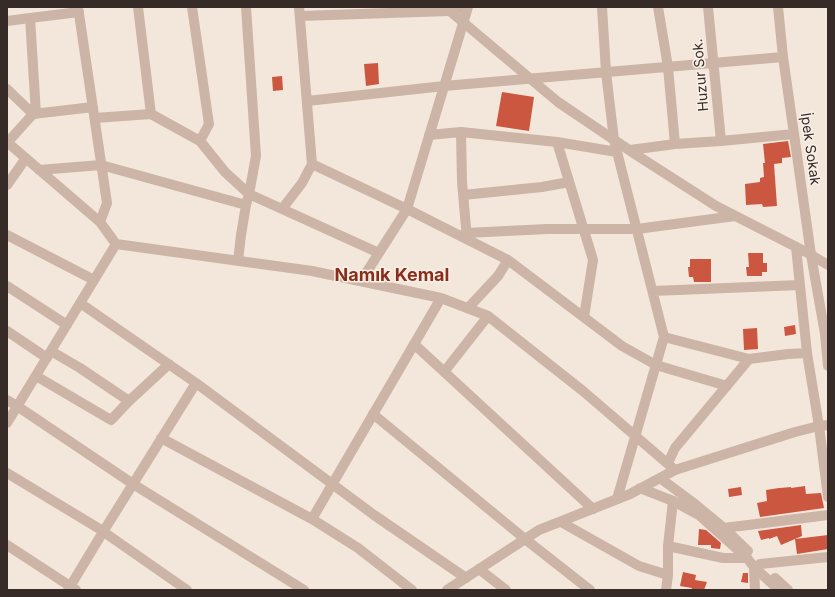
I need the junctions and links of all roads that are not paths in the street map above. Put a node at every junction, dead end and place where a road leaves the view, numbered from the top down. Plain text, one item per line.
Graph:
1 (138, 7) edge
2 (192, 7) edge
3 (246, 7) edge
4 (464, 7) edge
5 (468, 7) edge
6 (602, 7) edge
7 (658, 7) edge
8 (708, 7) edge
9 (778, 7) edge
10 (447, 9) edge
11 (78, 10) edge
12 (356, 11) edge
13 (300, 12) edge
14 (30, 18) junction
15 (7, 20) edge
16 (463, 22) junction
17 (783, 58) junction
18 (714, 63) junction
19 (668, 67) junction
20 (606, 72) junction
21 (530, 79) junction
22 (444, 86) junction
23 (7, 89) edge
24 (307, 101) junction
25 (93, 107) junction
26 (35, 114) junction
27 (151, 114) junction
28 (95, 118) junction
29 (461, 132) junction
30 (794, 134) junction
31 (429, 135) junction
32 (614, 140) junction
33 (200, 141) junction
34 (721, 141) junction
35 (7, 142) edge
36 (557, 142) junction
37 (675, 144) junction
38 (630, 150) junction
39 (617, 152) junction
40 (26, 158) junction
41 (312, 164) junction
42 (101, 165) junction
43 (39, 170) junction
44 (569, 182) junction
45 (7, 185) edge
46 (250, 194) junction
47 (463, 194) junction
48 (246, 205) junction
49 (282, 208) junction
50 (407, 209) junction
51 (735, 216) junction
52 (100, 222) junction
53 (637, 229) junction
54 (583, 230) junction
55 (7, 235) edge
56 (467, 236) junction
57 (116, 244) junction
58 (796, 247) junction
59 (379, 253) junction
60 (811, 255) junction
61 (508, 260) junction
62 (238, 261) junction
63 (827, 263) edge
64 (94, 280) junction
65 (361, 281) junction
66 (800, 285) junction
67 (7, 286) edge
68 (652, 292) junction
69 (441, 298) junction
70 (80, 303) junction
71 (468, 308) junction
72 (488, 316) junction
73 (584, 317) junction
74 (67, 325) junction
75 (7, 331) edge
76 (664, 337) junction
77 (414, 344) junction
78 (807, 353) junction
79 (49, 354) junction
80 (749, 359) junction
81 (169, 364) junction
82 (656, 365) junction
83 (828, 366) edge
84 (444, 372) junction
85 (36, 376) junction
86 (196, 383) junction
87 (727, 386) junction
88 (7, 400) edge
89 (129, 401) junction
90 (17, 406) junction
91 (373, 414) junction
92 (7, 423) edge
93 (823, 425) edge
94 (635, 435) junction
95 (162, 438) junction
96 (672, 466) junction
97 (7, 473) edge
98 (660, 478) junction
99 (332, 483) junction
100 (133, 484) junction
101 (640, 488) junction
102 (828, 497) edge
103 (617, 499) junction
104 (673, 501) junction
105 (593, 509) junction
106 (828, 515) edge
107 (312, 519) junction
108 (561, 522) junction
109 (724, 528) junction
110 (103, 532) junction
111 (525, 539) junction
112 (7, 545) edge
113 (668, 546) junction
114 (747, 558) junction
115 (828, 558) edge
116 (757, 566) junction
117 (479, 569) junction
118 (668, 574) junction
119 (466, 578) junction
120 (72, 589) edge
121 (187, 590) edge
122 (304, 590) edge
123 (412, 590) edge
124 (447, 590) edge
125 (506, 590) edge
126 (590, 590) edge
127 (666, 590) edge
128 (755, 590) edge
129 (779, 590) edge
130 (788, 590) edge

1 - 27 street
2 - 33 street
3 - 46 street
4 - 10 street
5 - 16 street
6 - 20 street
7 - 19 street
8 - 18 street, Huzur Sok.
9 - 17 street, İpek Sokak
10 - 12 street
10 - 16 street
11 - 14 street
11 - 25 street
12 - 13 street
13 - 24 street
14 - 15 street
14 - 26 street
16 - 21 street
16 - 22 street
17 - 18 street
17 - 30 street, İpek Sokak
18 - 19 street
18 - 34 street, Huzur Sok.
19 - 20 street
19 - 37 street
20 - 21 street
20 - 32 street
21 - 22 street
21 - 32 street
22 - 24 street
22 - 31 street
23 - 26 street
24 - 41 street
25 - 26 street
25 - 28 street
26 - 35 street
27 - 28 street
27 - 33 street
28 - 42 street
29 - 31 street
29 - 36 street
29 - 47 street
30 - 34 street
30 - 60 street, İpek Sokak
31 - 50 street
32 - 38 street
32 - 39 street
33 - 46 street
34 - 37 street
35 - 40 street
36 - 39 street
36 - 44 street
37 - 38 street
38 - 51 street
39 - 53 street
40 - 43 street
40 - 45 street
41 - 49 street
41 - 50 street
42 - 43 street
42 - 48 street
42 - 52 street
43 - 52 street
44 - 47 street
44 - 54 street
46 - 48 street
46 - 49 street
47 - 56 street
48 - 62 street
49 - 59 street
50 - 56 street
50 - 59 street
51 - 53 street
51 - 58 street
52 - 57 street
53 - 54 street
53 - 68 street
54 - 56 street
54 - 73 street
55 - 64 street
56 - 61 street
57 - 62 street
57 - 64 street
58 - 60 street
58 - 66 street
59 - 65 street
60 - 63 street
60 - 83 street, İpek Sokak
61 - 71 street
61 - 73 street
62 - 65 street
64 - 70 street
65 - 69 street
66 - 68 street
66 - 78 street
67 - 74 street
68 - 76 street
69 - 71 street
69 - 77 street
70 - 74 street
70 - 81 street
71 - 72 street
72 - 84 street
72 - 94 street
73 - 82 street
74 - 79 street
75 - 79 street
76 - 80 street
76 - 82 street
77 - 84 street
77 - 91 street
78 - 80 street
78 - 93 street
79 - 85 street
79 - 89 street
80 - 87 street
81 - 86 street
81 - 89 street
82 - 87 street
82 - 94 street
84 - 105 street
85 - 89 street
85 - 90 street
86 - 95 street
86 - 99 street
87 - 96 street
88 - 90 street
90 - 92 street
90 - 100 street
91 - 99 street
91 - 111 street
93 - 96 street
93 - 102 street
94 - 96 street
94 - 103 street
95 - 100 street
95 - 107 street
96 - 98 street
97 - 110 street
98 - 101 street
98 - 109 street
99 - 107 street
99 - 119 street
100 - 110 street
100 - 122 street
101 - 103 street
101 - 104 street
103 - 105 street
104 - 113 street
104 - 114 street
105 - 108 street
106 - 109 street
107 - 123 street
108 - 111 street
108 - 118 street
109 - 116 street
110 - 120 street
110 - 121 street
111 - 117 street
111 - 126 street
112 - 120 street
113 - 114 street
113 - 118 street
114 - 116 street
115 - 116 street
116 - 128 street
116 - 129 street
116 - 130 street
117 - 119 street
117 - 125 street
118 - 127 street
119 - 124 street

